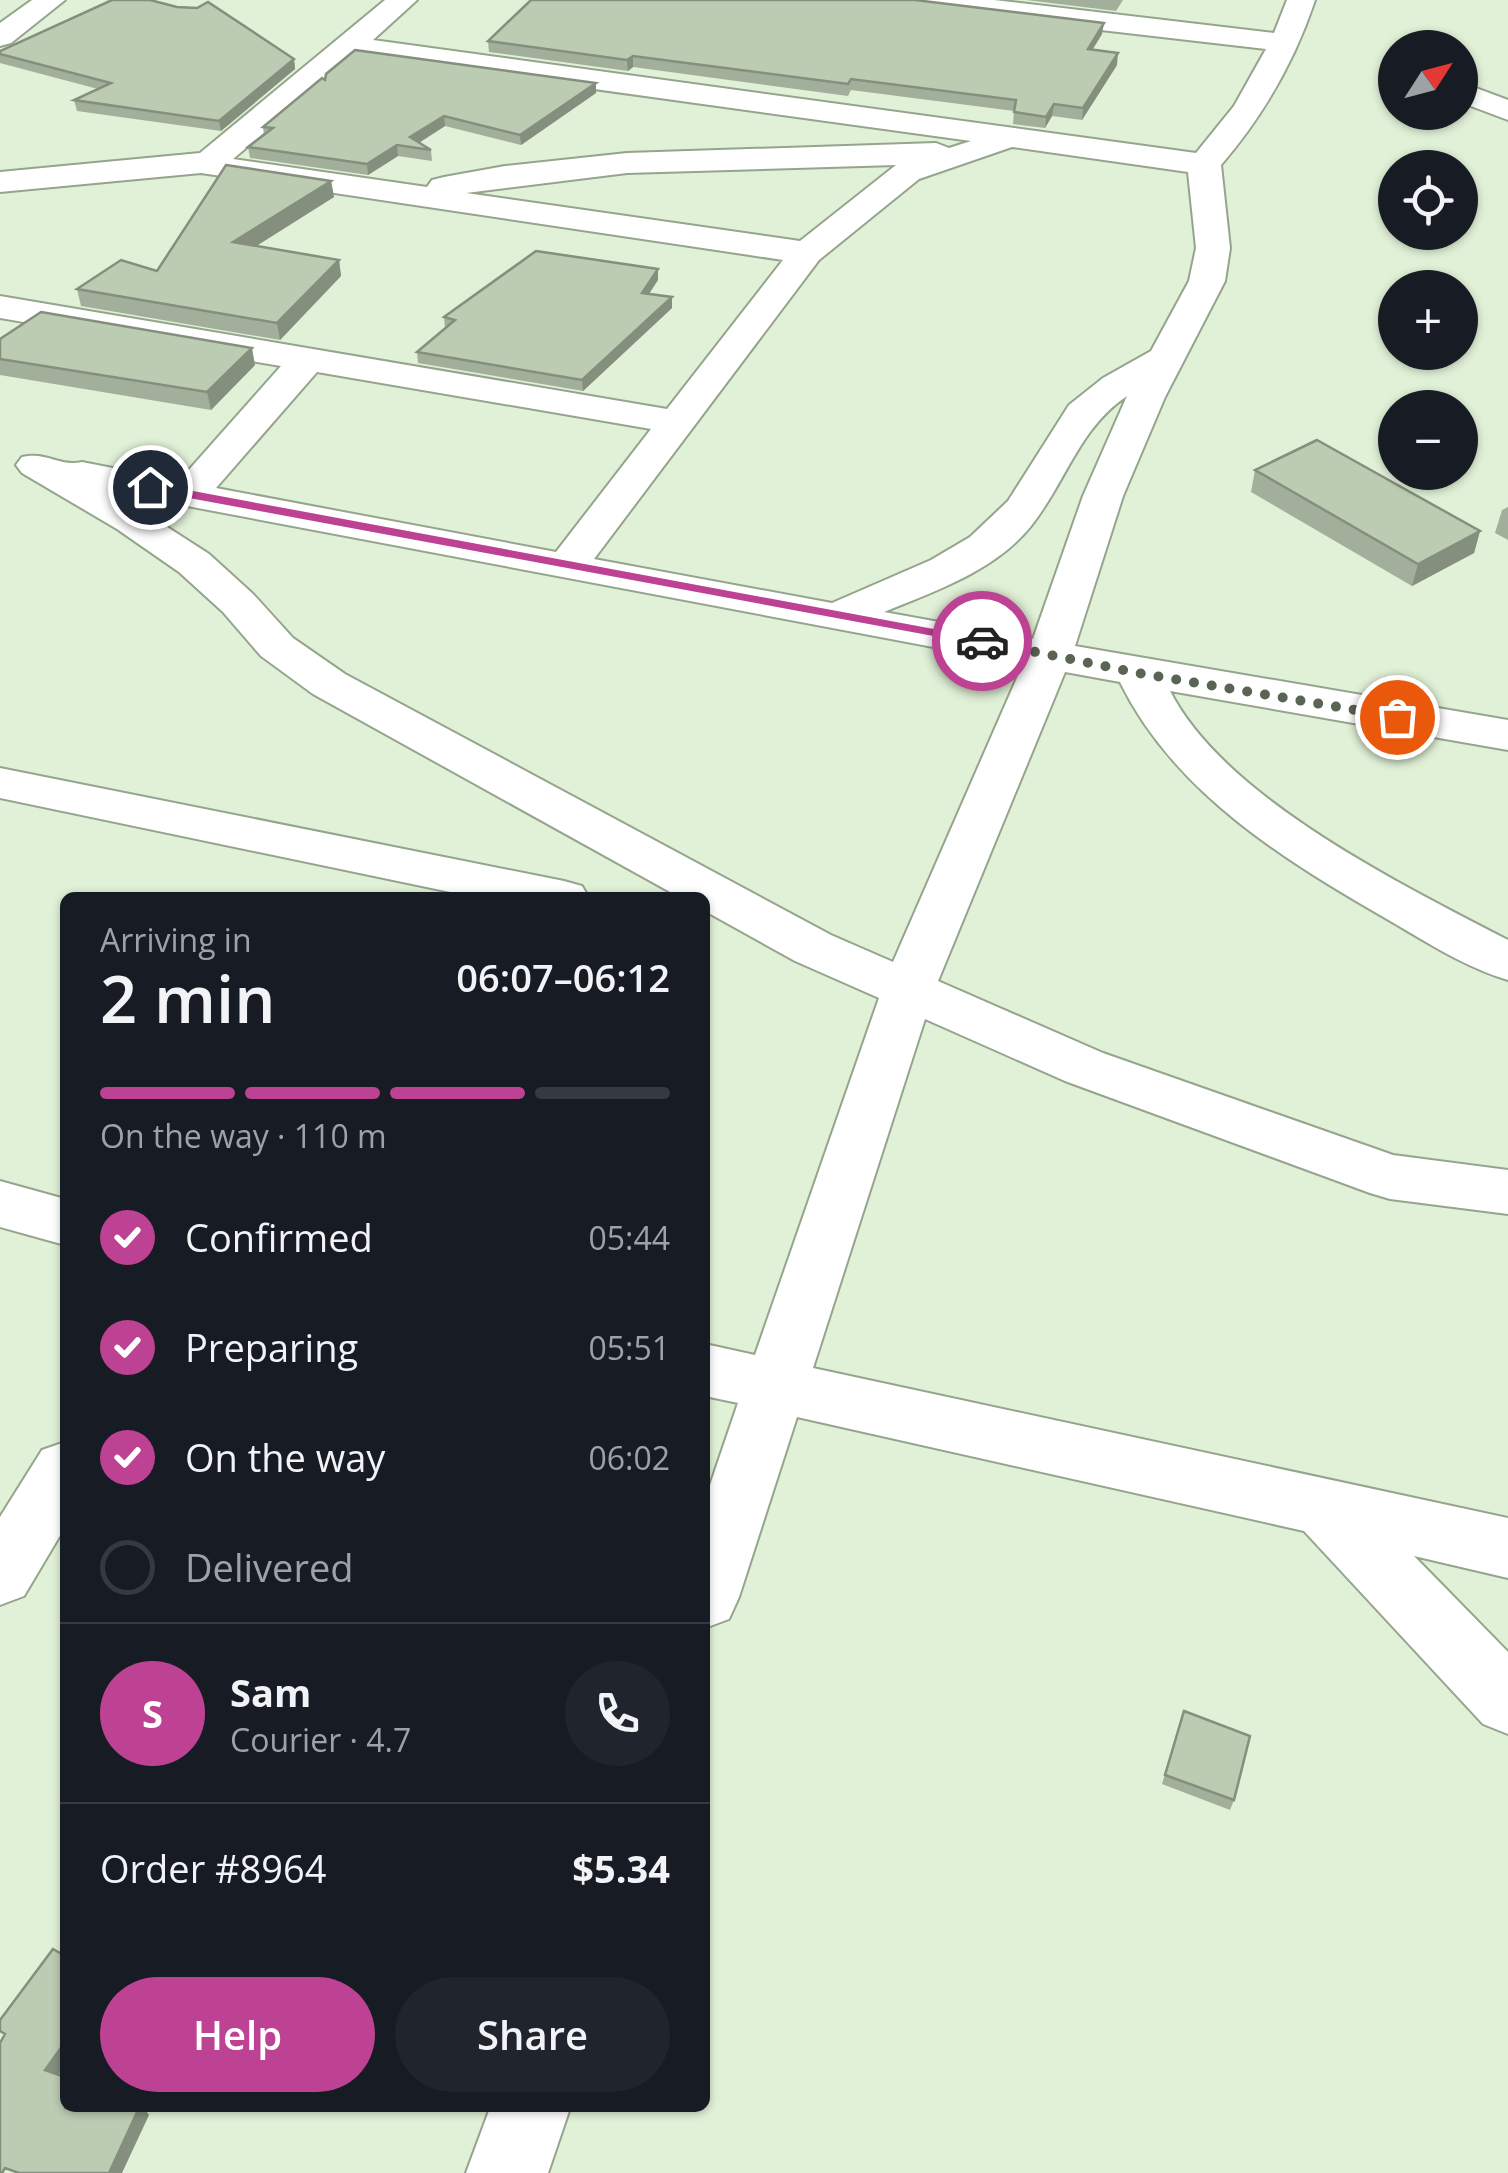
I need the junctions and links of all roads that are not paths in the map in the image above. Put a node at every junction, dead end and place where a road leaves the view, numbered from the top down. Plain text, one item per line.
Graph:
1 (404, 0) edge
2 (919, 0) edge
3 (1332, 0) edge
4 (43, 1) edge
5 (1293, 23) edge
6 (0, 37) edge
7 (351, 46) junction
8 (1478, 98) edge
9 (1508, 111) edge
10 (1019, 138) junction
11 (964, 152) junction
12 (202, 164) junction
13 (1204, 164) junction
14 (0, 182) edge
15 (408, 195) junction
16 (807, 253) junction
17 (0, 307) edge
18 (1166, 358) junction
19 (308, 360) junction
20 (677, 422) junction
21 (18, 462) edge
22 (189, 494) junction
23 (566, 567) junction
24 (838, 616) junction
25 (1050, 654) junction
26 (1138, 673) junction
27 (1508, 735) edge
28 (0, 783) edge
29 (535, 892) edge
30 (710, 927) edge
31 (813, 948) junction
32 (1508, 962) edge
33 (908, 988) junction
34 (1508, 1192) edge
35 (0, 1204) edge
36 (60, 1221) edge
37 (710, 1371) edge
38 (778, 1386) junction
39 (60, 1478) edge
40 (1321, 1505) junction
41 (1508, 1548) edge
42 (0, 1575) edge
43 (710, 1583) edge
44 (1508, 1701) edge
45 (529, 2112) edge
46 (507, 2173) edge

1 - 7 street
2 - 5 street
3 - 5 street
4 - 6 street
5 - 13 street
7 - 10 street
7 - 12 street
8 - 9 street
10 - 11 street
10 - 13 street
11 - 15 street
11 - 16 street
12 - 14 street
12 - 15 street
13 - 18 street
15 - 16 street
16 - 20 street
17 - 19 street
18 - 24 street
18 - 25 street
19 - 20 street
19 - 22 street
20 - 23 street
21 - 22 street
21 - 31 street
22 - 23 street
23 - 24 street
24 - 25 street
25 - 26 street
25 - 33 street
26 - 27 street
26 - 32 street
28 - 29 street
30 - 31 street
31 - 33 street
33 - 34 street
33 - 38 street
35 - 36 street
37 - 38 street
38 - 40 street
38 - 43 street
39 - 42 street
40 - 41 street
40 - 44 street
45 - 46 street

